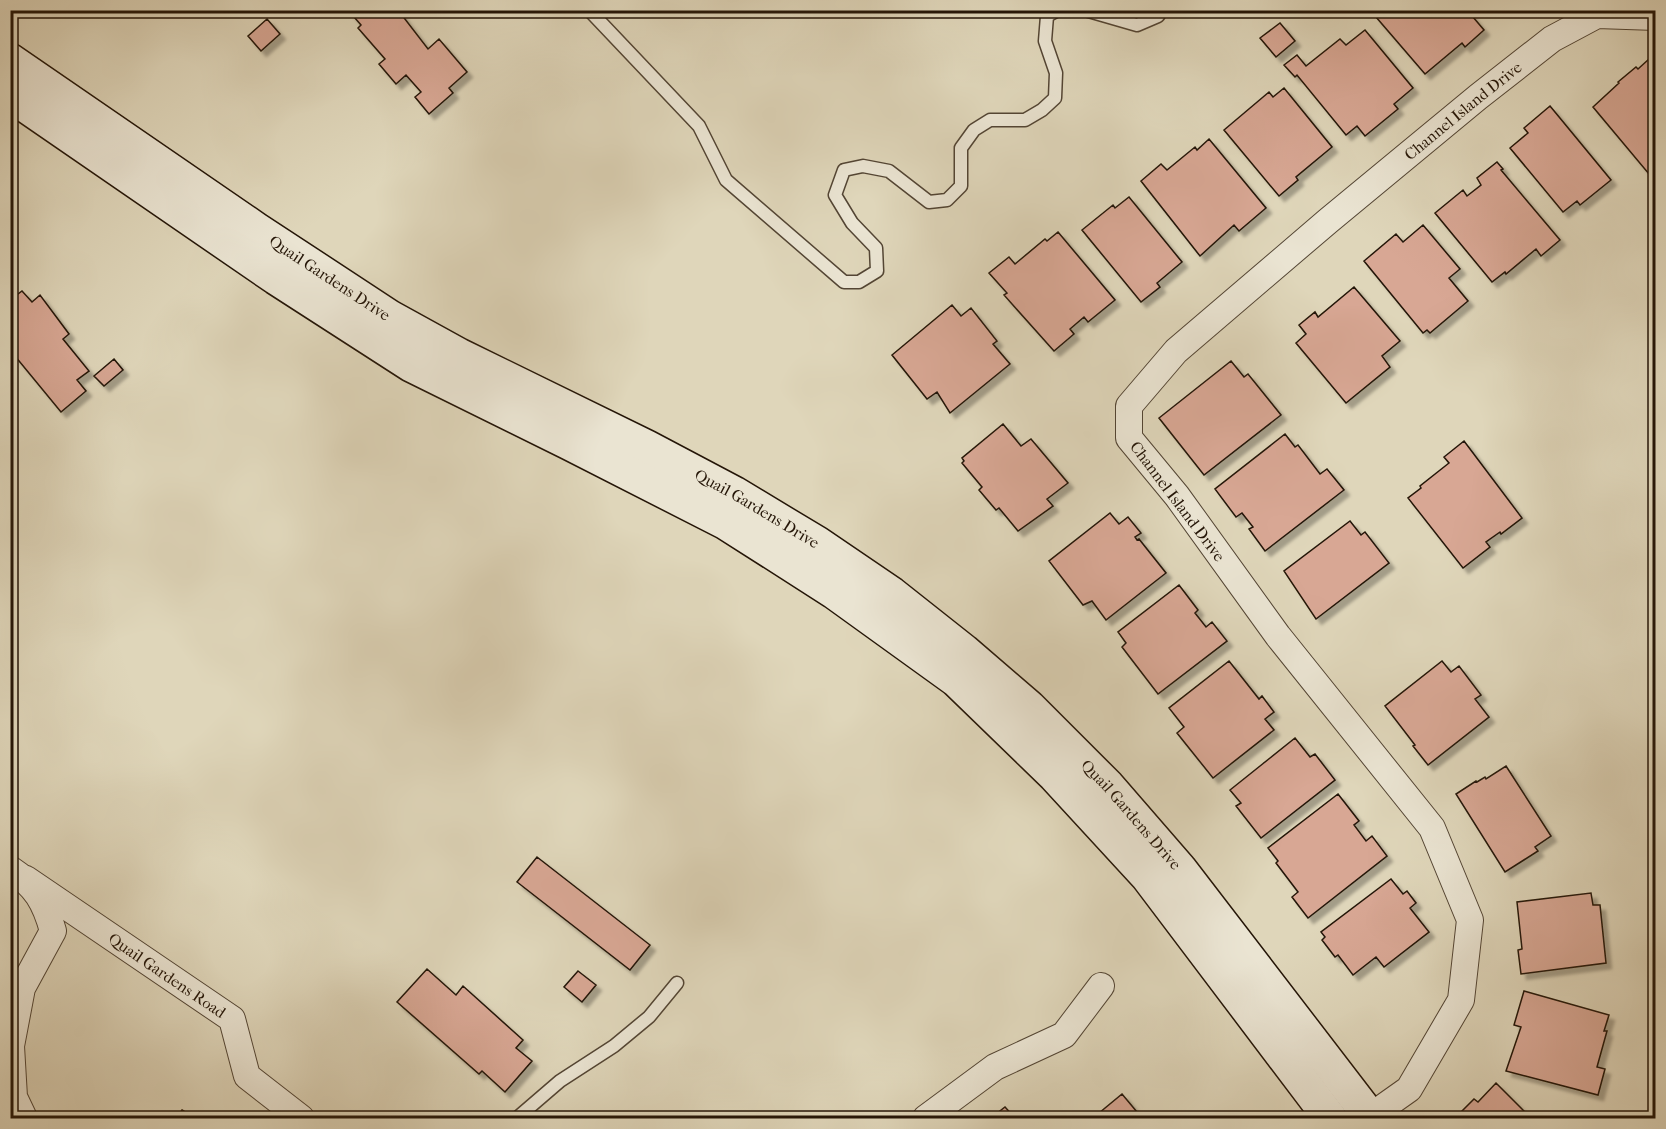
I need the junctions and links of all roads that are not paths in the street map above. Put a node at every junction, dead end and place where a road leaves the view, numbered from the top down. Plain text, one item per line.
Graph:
1 (589, 10) edge
2 (1058, 10) edge
3 (1085, 10) edge
4 (1162, 10) edge
5 (1656, 17) edge
6 (10, 60) edge
7 (10, 95) edge
8 (18, 874) edge
9 (677, 983) dead end
10 (1101, 986) dead end
11 (1370, 1118) edge
12 (24, 1119) edge
13 (301, 1119) edge
14 (517, 1119) edge
15 (926, 1119) edge
16 (1330, 1119) edge

1 - 2 lane
3 - 4 lane
5 - 11 street, Channel Island Drive
6 - 11 main road, Quail Gardens Drive
7 - 16 main road, Quail Gardens Drive
8 - 12 street, Quail Gardens Road
8 - 13 street, Quail Gardens Road
9 - 14 lane
10 - 15 street

